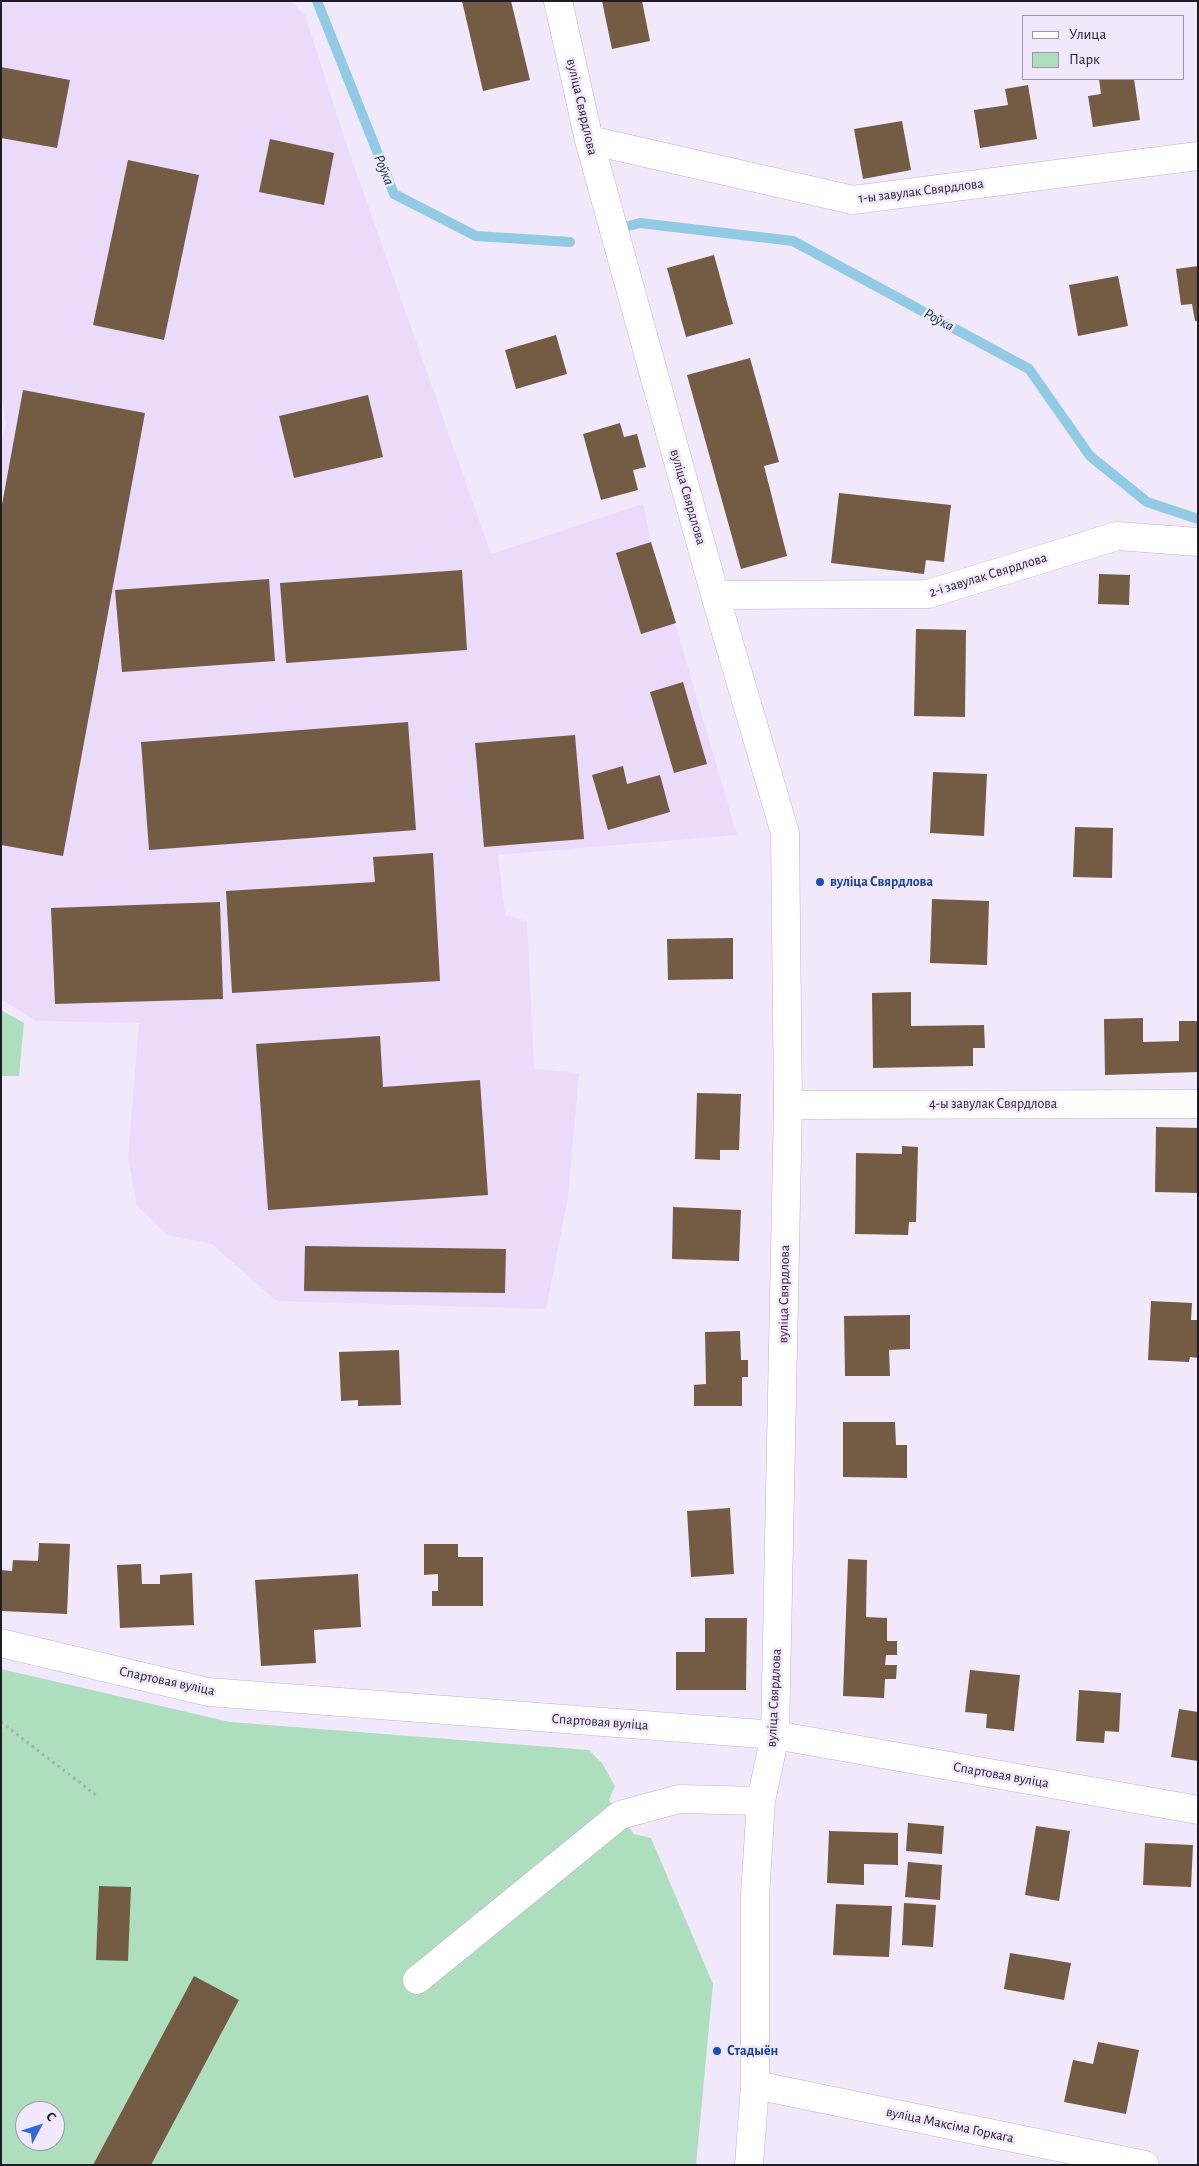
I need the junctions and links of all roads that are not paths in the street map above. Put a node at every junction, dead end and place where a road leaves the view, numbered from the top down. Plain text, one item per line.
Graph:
1 (558, 1) edge
2 (589, 140) junction
3 (1198, 156) edge
4 (1198, 542) edge
5 (715, 595) junction
6 (1198, 1104) edge
7 (788, 1105) junction
8 (1, 1643) edge
9 (775, 1735) junction
10 (761, 1801) junction
11 (1198, 1810) edge
12 (417, 1980) dead end
13 (754, 2085) junction
14 (749, 2165) edge
15 (1145, 2165) edge

1 - 2 street, вуліца Свярдлова
2 - 3 street, 1-ы завулак Свярдлова
2 - 5 street, вуліца Свярдлова
4 - 5 street, 2-і завулак Свярдлова
5 - 7 street, вуліца Свярдлова
6 - 7 street, 4-ы завулак Свярдлова
7 - 9 street, вуліца Свярдлова
8 - 9 street, Спартовая вуліца
9 - 10 street, вуліца Свярдлова
9 - 11 street, Спартовая вуліца
10 - 12 street
10 - 13 street, вуліца Свярдлова
13 - 14 street, вуліца Свярдлова
13 - 15 street, вуліца Максіма Горкага

